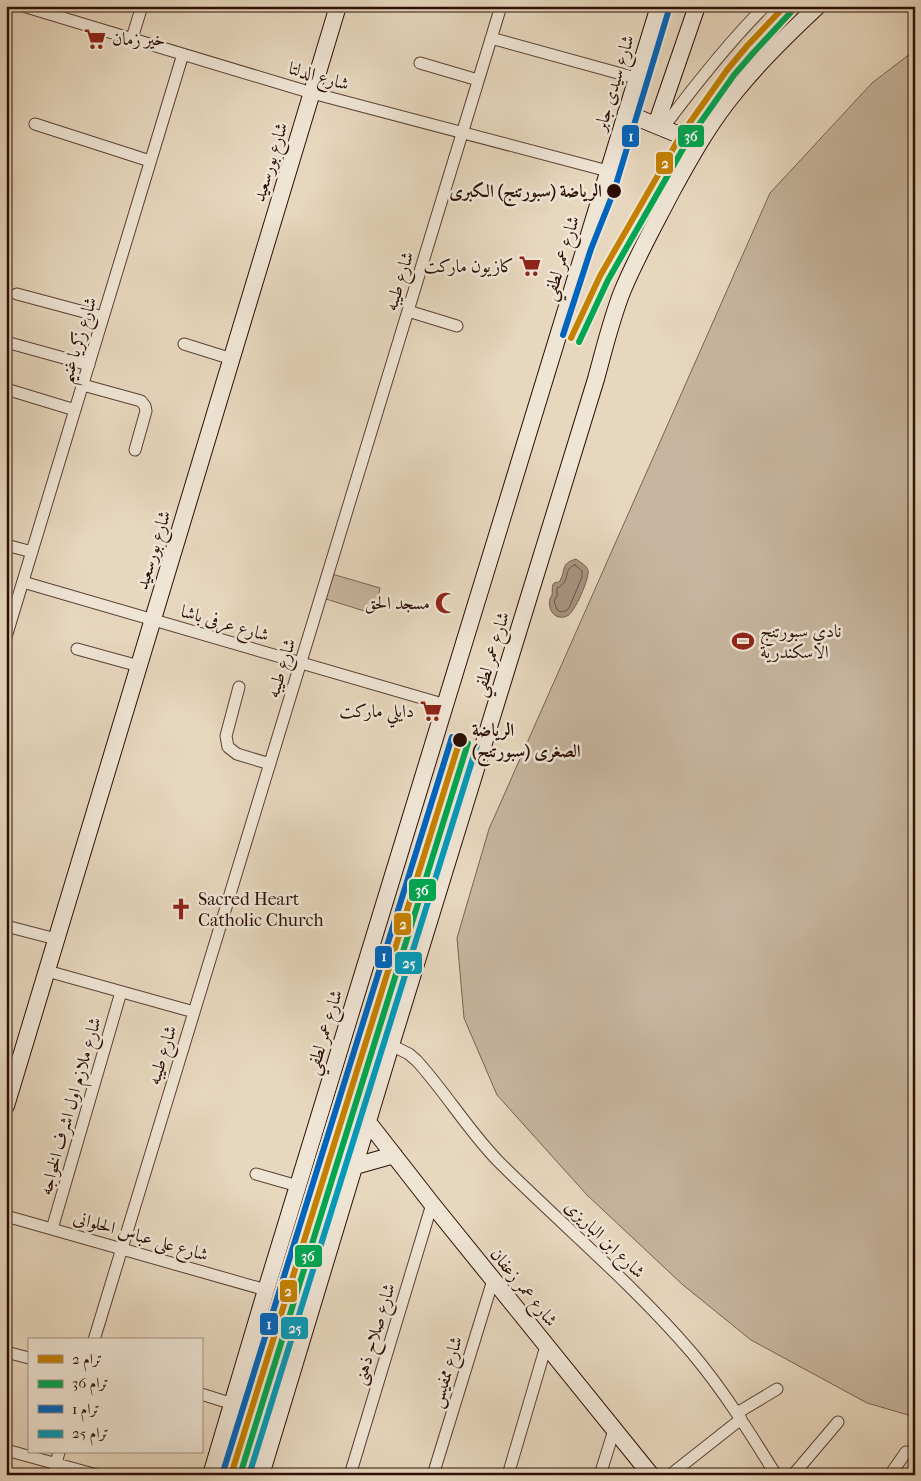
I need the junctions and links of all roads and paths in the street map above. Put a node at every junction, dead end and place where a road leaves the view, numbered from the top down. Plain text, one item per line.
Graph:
1 (23, 6) edge
2 (142, 6) edge
3 (338, 6) edge
4 (501, 6) edge
5 (659, 6) edge
6 (697, 6) edge
7 (765, 6) edge
8 (818, 6) edge
9 (132, 38) junction
10 (491, 38) junction
11 (183, 54) junction
12 (420, 64) dead end
13 (636, 78) junction
14 (478, 80) junction
15 (312, 93) junction
16 (626, 113) junction
17 (35, 124) dead end
18 (659, 126) junction
19 (462, 133) junction
20 (699, 143) junction
21 (150, 162) junction
22 (608, 171) junction
23 (17, 294) dead end
24 (408, 311) junction
25 (103, 317) junction
26 (457, 326) dead end
27 (6, 342) edge
28 (184, 344) dead end
29 (232, 359) junction
30 (89, 365) junction
31 (83, 385) junction
32 (6, 389) edge
33 (75, 410) junction
34 (135, 450) dead end
35 (6, 545) edge
36 (32, 552) junction
37 (23, 582) junction
38 (153, 620) junction
39 (6, 637) edge
40 (77, 648) dead end
41 (300, 663) junction
42 (139, 666) junction
43 (239, 687) dead end
44 (446, 705) junction
45 (270, 764) junction
46 (6, 926) edge
47 (56, 939) junction
48 (47, 971) junction
49 (122, 992) junction
50 (194, 1012) junction
51 (391, 1045) junction
52 (6, 1106) edge
53 (368, 1122) junction
54 (394, 1156) junction
55 (355, 1166) junction
56 (256, 1174) dead end
57 (298, 1186) junction
58 (432, 1204) junction
59 (6, 1216) edge
60 (52, 1229) junction
61 (121, 1249) junction
62 (493, 1280) junction
63 (266, 1290) junction
64 (95, 1338) edge
65 (546, 1346) junction
66 (6, 1352) edge
67 (28, 1358) edge
68 (777, 1389) dead end
69 (202, 1394) edge
70 (233, 1404) junction
71 (739, 1416) junction
72 (838, 1422) dead end
73 (614, 1430) junction
74 (6, 1450) edge
75 (906, 1452) dead end
76 (58, 1454) edge
77 (54, 1470) edge
78 (97, 1475) edge
79 (211, 1475) edge
80 (261, 1475) edge
81 (350, 1475) edge
82 (433, 1475) edge
83 (508, 1475) edge
84 (600, 1475) edge
85 (651, 1475) edge
86 (670, 1475) edge
87 (776, 1475) edge
88 (793, 1475) edge
89 (890, 1475) edge

1 - 9 street, شارع الدلتا
2 - 9 street
3 - 15 street, شارع بورسعيد
4 - 10 street, شارع طيبه
5 - 13 street, شارع سيدى جابر
6 - 18 street
7 - 18 street
8 - 20 street, شارع عمر لطفي
9 - 11 street, شارع الدلتا
10 - 13 street
10 - 14 street, شارع طيبه
11 - 15 street, شارع الدلتا
11 - 21 street, شارع زكريا غنيم
12 - 14 street
13 - 16 street, شارع سيدى جابر
14 - 19 street, شارع طيبه
15 - 19 street, شارع الدلتا
15 - 29 street, شارع بورسعيد
16 - 18 street
16 - 22 street, شارع سيدى جابر
17 - 21 street
18 - 20 street
19 - 22 street, شارع الدلتا
19 - 24 street, شارع طيبه
20 - 51 street, شارع عمر لطفي
21 - 25 street, شارع زكريا غنيم
22 - 44 street, شارع عمر لطفي
23 - 25 street
24 - 26 street
24 - 41 street, شارع طيبه
25 - 30 street, شارع زكريا غنيم
27 - 30 street
28 - 29 street
29 - 38 street, شارع بورسعيد
30 - 31 street, شارع زكريا غنيم
31 - 33 street, شارع زكريا غنيم
31 - 34 street
32 - 33 street
33 - 36 street, شارع زكريا غنيم
35 - 36 street
36 - 37 street, شارع زكريا غنيم
37 - 38 street, شارع عرفى باشا
37 - 39 street, شارع زكريا غنيم
38 - 41 street, شارع عرفى باشا
38 - 42 street, شارع بورسعيد
40 - 42 street
41 - 44 street, شارع عرفى باشا
41 - 45 street, شارع طيبه
42 - 47 street, شارع بورسعيد
43 - 45 street
44 - 57 street, شارع عمر لطفي
45 - 50 street, شارع طيبه
46 - 47 street
47 - 48 street, شارع بورسعيد
48 - 49 street
48 - 52 street, شارع بورسعيد
49 - 50 street
49 - 60 street, شارع ملازم اول اشرف الخواجه
50 - 61 street, شارع طيبه
51 - 53 street, شارع عمر لطفي
51 - 71 street, شارع ابن الباريزى
53 - 54 street, شارع عمر زعفان
53 - 55 street, شارع عمر لطفي
54 - 55 street
54 - 58 street, شارع عمر زعفان
55 - 80 street, شارع عمر لطفي
56 - 57 street
57 - 63 street, شارع عمر لطفي
58 - 62 street, شارع عمر زعفان
58 - 81 street, شارع صلاح ذهنى
59 - 60 street, شارع على عباس الحلوانى
60 - 61 street, شارع على عباس الحلوانى
61 - 63 street, شارع على عباس الحلوانى
61 - 64 street, شارع طيبه
62 - 65 street, شارع عمر زعفان
62 - 82 street, شارع ممفيس
63 - 70 street, شارع عمر لطفي
65 - 73 street, شارع عمر زعفان
65 - 83 street
66 - 67 street
68 - 71 street
69 - 70 street
70 - 79 street, شارع عمر لطفي
71 - 86 street
71 - 87 street, شارع ابن الباريزى
72 - 88 street
73 - 84 street
73 - 85 street, شارع عمر زعفان
74 - 77 street
75 - 89 street
76 - 77 street
77 - 78 street

